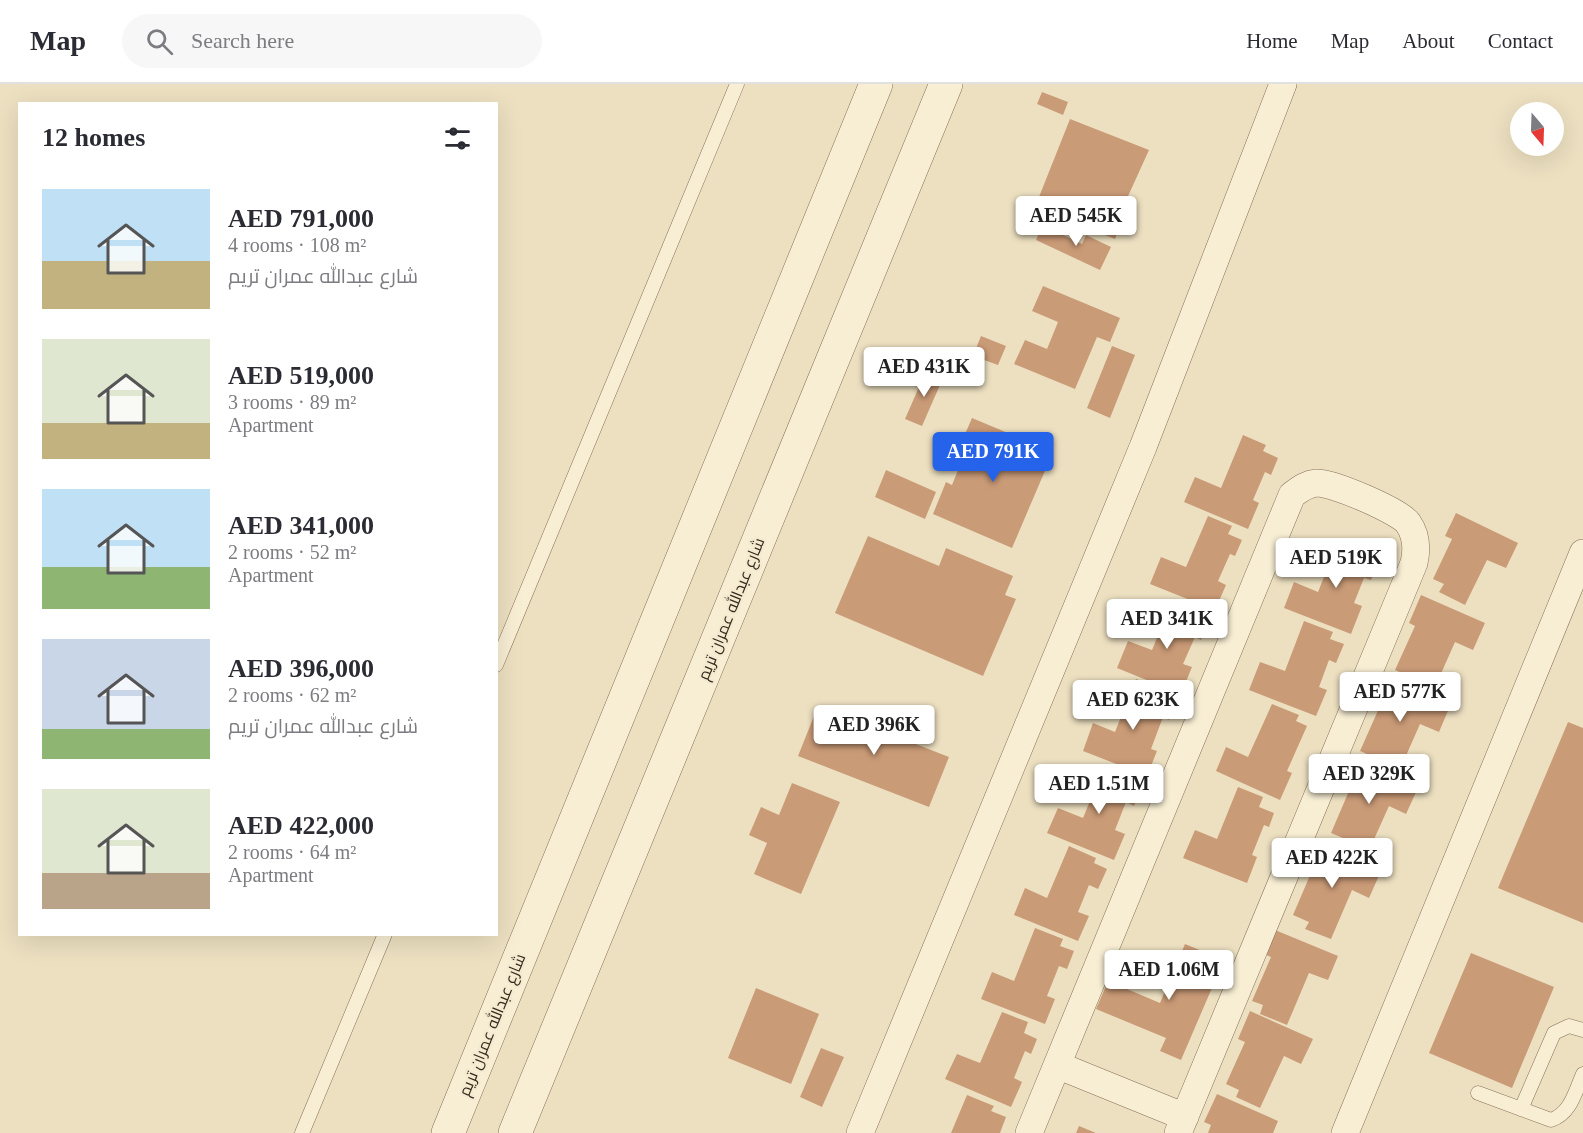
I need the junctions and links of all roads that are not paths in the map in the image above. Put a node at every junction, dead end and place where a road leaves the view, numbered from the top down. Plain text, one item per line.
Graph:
1 (737, 84) edge
2 (876, 84) edge
3 (945, 84) edge
4 (1283, 84) edge
5 (1583, 553) edge
6 (498, 659) edge
7 (384, 936) edge
8 (1583, 1030) edge
9 (1057, 1065) junction
10 (1583, 1074) edge
11 (1478, 1093) dead end
12 (1521, 1109) junction
13 (1182, 1125) edge
14 (302, 1133) edge
15 (448, 1133) edge
16 (515, 1133) edge
17 (860, 1133) edge
18 (1029, 1133) edge
19 (1344, 1133) edge

1 - 6 lane
2 - 15 street, شارع عبدالله عمران تريم
3 - 16 street, شارع عبدالله عمران تريم
4 - 17 street
5 - 19 street
7 - 14 lane
8 - 12 lane
9 - 13 street
9 - 13 street
9 - 18 street
10 - 12 lane
11 - 12 lane

